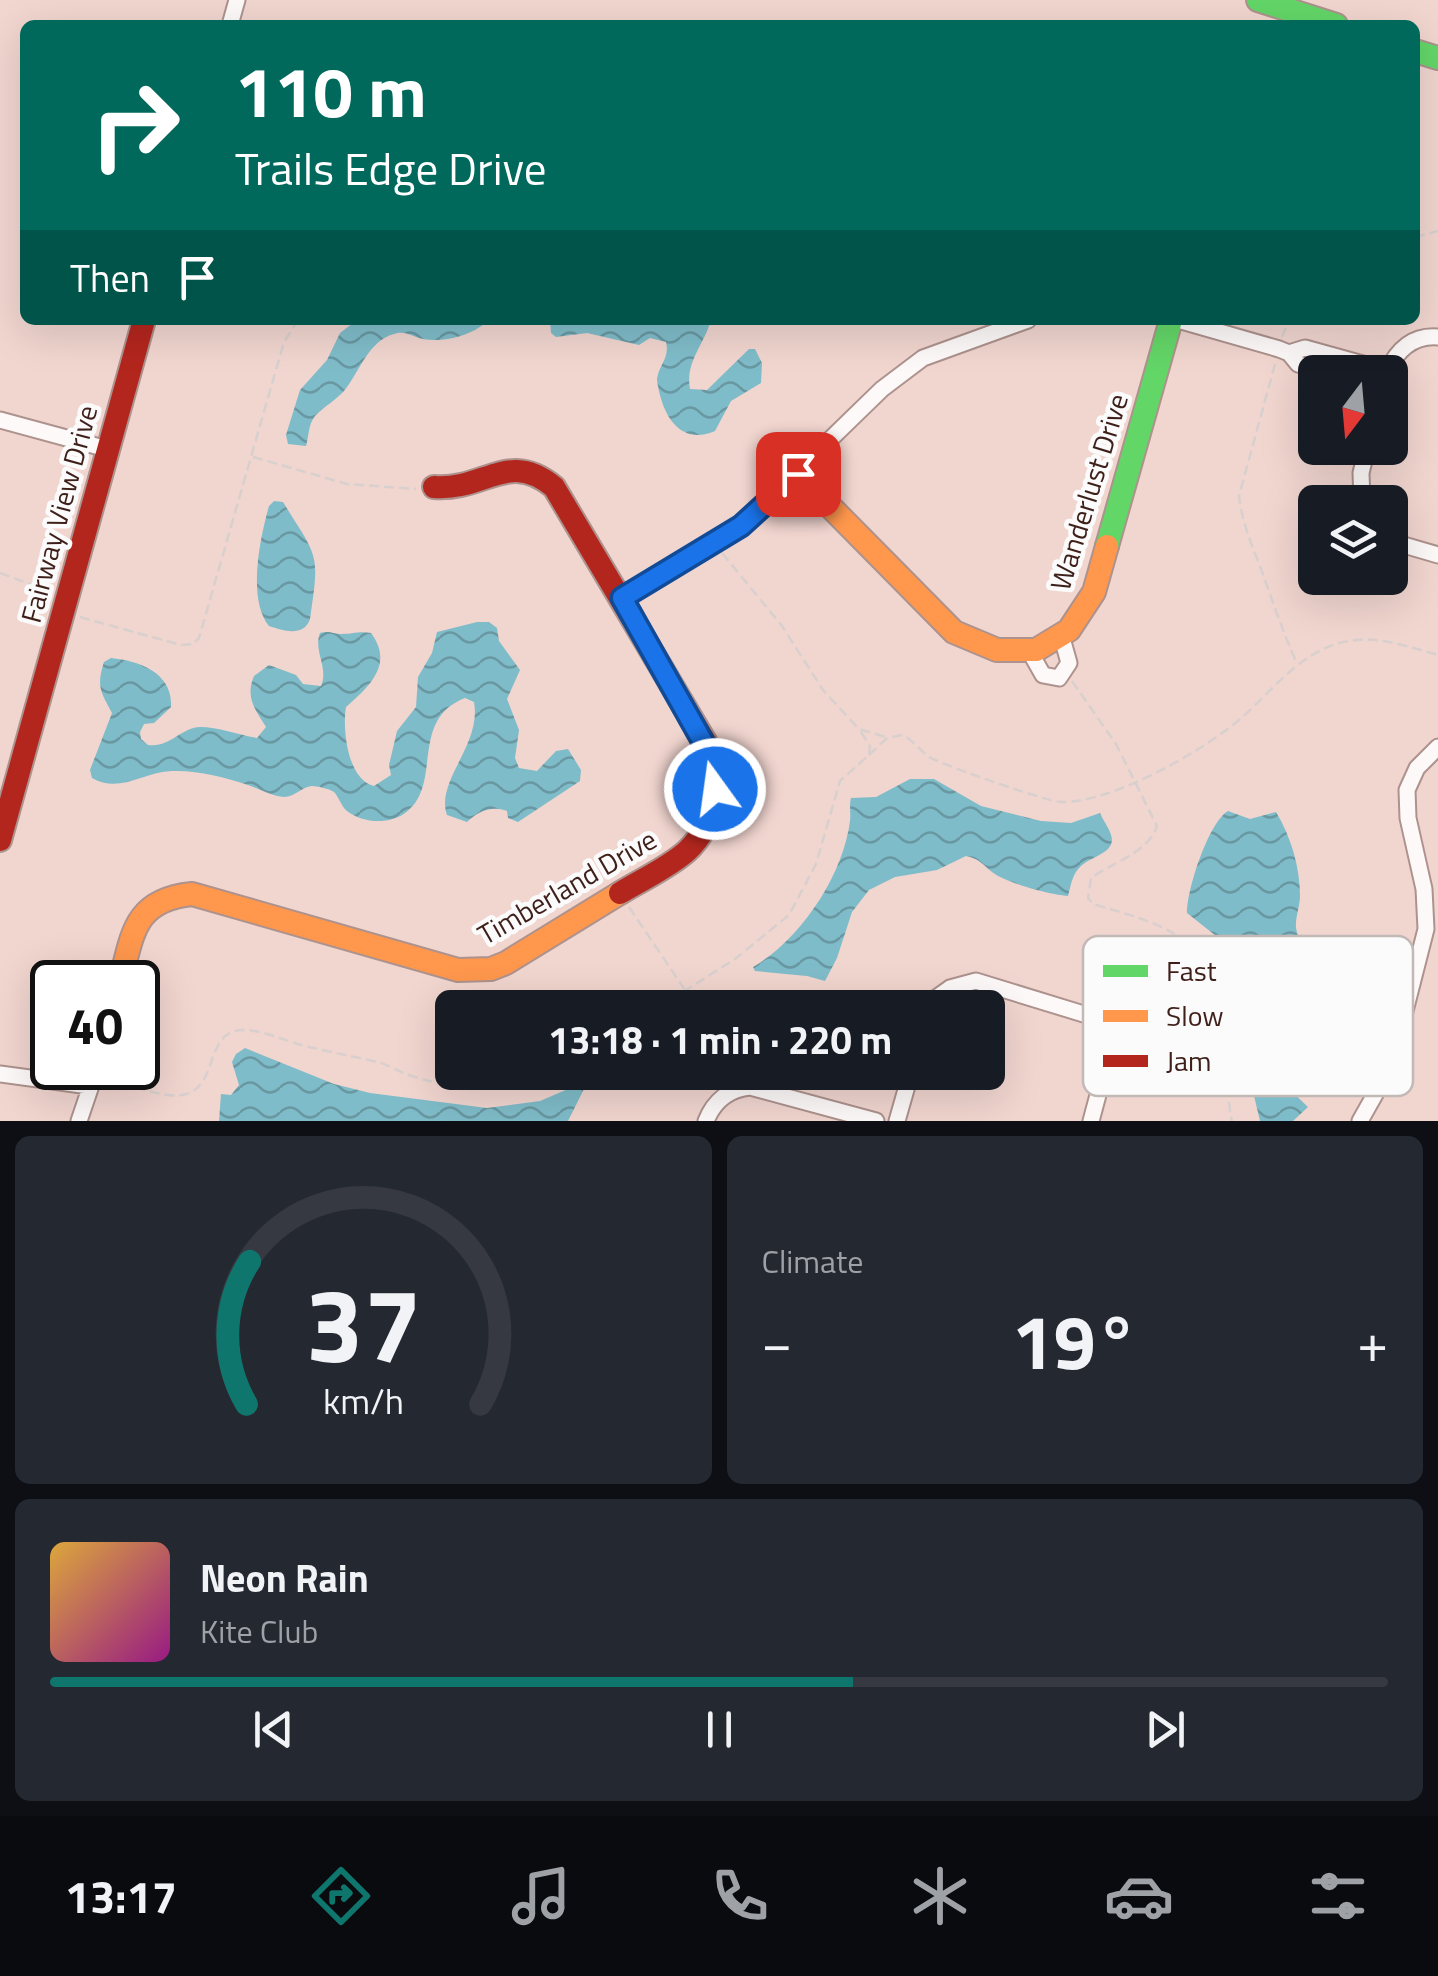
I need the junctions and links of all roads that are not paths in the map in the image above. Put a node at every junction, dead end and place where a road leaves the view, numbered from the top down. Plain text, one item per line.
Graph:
1 (1258, 0) edge
2 (1320, 20) edge
3 (143, 325) edge
4 (1014, 325) edge
5 (1173, 325) edge
6 (1192, 325) edge
7 (1438, 337) edge
8 (1284, 351) junction
9 (1329, 355) edge
10 (1398, 355) edge
11 (1298, 364) edge
12 (0, 420) edge
13 (107, 449) junction
14 (798, 474) junction
15 (434, 487) road end
16 (1408, 546) edge
17 (1438, 554) edge
18 (622, 598) junction
19 (1062, 638) junction
20 (1030, 652) junction
21 (1438, 747) edge
22 (0, 840) edge
23 (126, 960) edge
24 (1413, 979) edge
25 (948, 990) edge
26 (1083, 1014) edge
27 (0, 1074) edge
28 (30, 1079) edge
29 (88, 1090) edge
30 (905, 1090) edge
31 (1098, 1096) edge
32 (1374, 1096) edge
33 (79, 1121) edge
34 (706, 1121) edge
35 (876, 1121) edge
36 (897, 1121) edge
37 (1091, 1121) edge
38 (1360, 1121) edge

1 - 2 street
3 - 13 street, Fairway View Drive
4 - 14 street
5 - 19 street, Wanderlust Drive
6 - 8 street
7 - 10 street
8 - 9 street
8 - 11 street
12 - 13 street
13 - 22 street, Fairway View Drive
14 - 18 street
14 - 20 street
15 - 18 street, Timberland Drive
16 - 17 street
18 - 23 street, Timberland Drive
19 - 20 street
19 - 20 street
21 - 24 street
25 - 26 street
27 - 28 street
29 - 33 street
30 - 36 street
31 - 37 street
32 - 38 street
34 - 35 street

